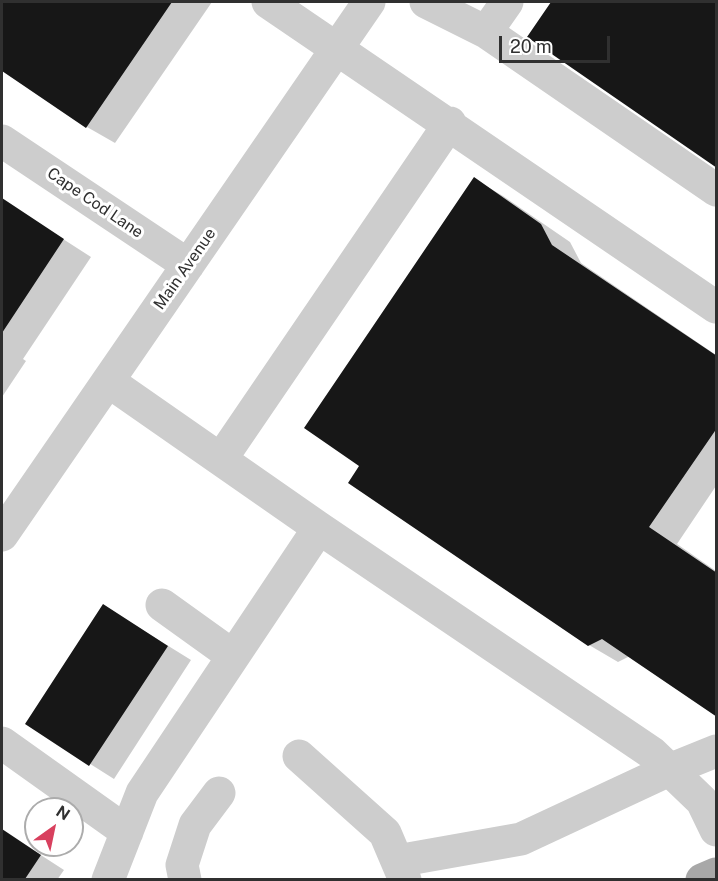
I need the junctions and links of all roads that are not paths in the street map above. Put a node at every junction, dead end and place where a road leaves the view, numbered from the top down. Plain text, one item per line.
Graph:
1 (268, 2) edge
2 (369, 2) edge
3 (426, 2) edge
4 (507, 2) edge
5 (486, 32) junction
6 (338, 47) junction
7 (450, 123) junction
8 (2, 141) edge
9 (717, 190) edge
10 (188, 265) junction
11 (717, 307) edge
12 (108, 381) junction
13 (221, 459) junction
14 (319, 528) junction
15 (2, 535) edge
16 (162, 605) dead end
17 (233, 656) junction
18 (2, 744) edge
19 (717, 751) edge
20 (298, 756) dead end
21 (669, 770) junction
22 (219, 793) dead end
23 (717, 830) edge
24 (127, 832) junction
25 (401, 870) edge
26 (717, 874) edge
27 (108, 879) edge
28 (185, 879) edge
29 (702, 879) edge

1 - 6 street
2 - 6 street, Main Avenue
3 - 5 street
4 - 5 street
5 - 9 street
6 - 7 street
6 - 10 street, Main Avenue
7 - 11 street
7 - 13 street
8 - 10 street, Cape Cod Lane
10 - 12 street, Main Avenue
12 - 13 street
12 - 15 street, Main Avenue
13 - 14 street
14 - 17 street
14 - 21 street
16 - 17 street
17 - 24 street
18 - 24 street
19 - 21 street
20 - 25 street
21 - 23 street
21 - 25 street
22 - 28 street
24 - 27 street
26 - 29 main road

